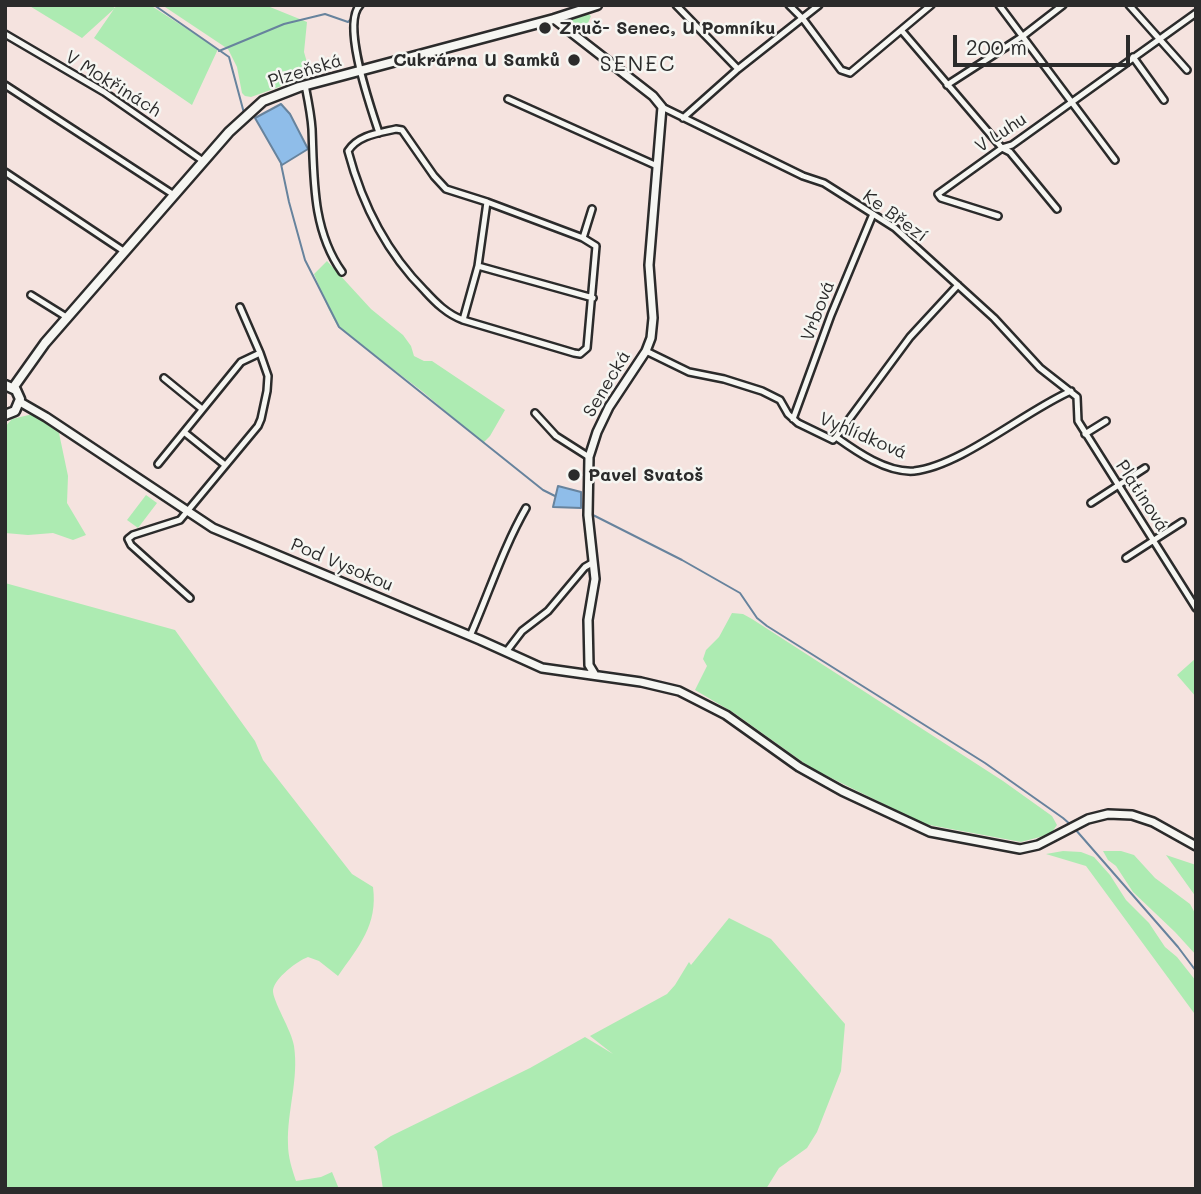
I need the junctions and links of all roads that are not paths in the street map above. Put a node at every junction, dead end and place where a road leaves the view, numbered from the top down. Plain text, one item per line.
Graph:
1 (597, 5) edge
2 (676, 5) edge
3 (789, 5) edge
4 (819, 5) edge
5 (931, 5) edge
6 (999, 5) edge
7 (1063, 5) edge
8 (1129, 5) edge
9 (355, 7) edge
10 (1196, 13) edge
11 (554, 19) junction
12 (803, 19) junction
13 (902, 31) junction
14 (1023, 37) junction
15 (7, 38) edge
16 (1158, 39) junction
17 (1133, 57) junction
18 (738, 69) junction
19 (1187, 70) dead end
20 (360, 72) junction
21 (5, 85) edge
22 (305, 85) junction
23 (947, 85) junction
24 (508, 99) dead end
25 (1164, 100) dead end
26 (1071, 102) junction
27 (662, 107) junction
28 (683, 118) junction
29 (379, 133) junction
30 (1002, 148) junction
31 (1115, 160) dead end
32 (203, 161) junction
33 (657, 166) junction
34 (5, 172) edge
35 (174, 195) junction
36 (487, 202) junction
37 (592, 209) dead end
38 (1057, 209) dead end
39 (873, 214) junction
40 (998, 216) dead end
41 (583, 238) junction
42 (125, 252) junction
43 (478, 266) junction
44 (342, 272) dead end
45 (958, 285) junction
46 (31, 295) dead end
47 (593, 298) junction
48 (240, 307) dead end
49 (68, 318) junction
50 (463, 320) junction
51 (646, 351) junction
52 (260, 352) junction
53 (164, 378) dead end
54 (9, 386) edge
55 (1071, 391) junction
56 (1077, 397) joint
57 (20, 402) junction
58 (202, 409) junction
59 (535, 413) dead end
60 (5, 415) edge
61 (793, 419) junction
62 (1106, 421) dead end
63 (184, 432) junction
64 (1085, 434) junction
65 (836, 437) junction
66 (589, 457) junction
67 (158, 464) dead end
68 (225, 466) junction
69 (1145, 468) dead end
70 (1118, 485) junction
71 (1091, 503) dead end
72 (526, 508) dead end
73 (187, 512) junction
74 (1182, 523) dead end
75 (1154, 541) junction
76 (1126, 558) dead end
77 (592, 563) junction
78 (190, 598) dead end
79 (1196, 608) edge
80 (470, 636) junction
81 (506, 652) junction
82 (595, 675) junction
83 (1196, 846) edge

1 - 11 main road, Plzeňská
2 - 18 street
3 - 12 street
4 - 12 street
5 - 13 street
6 - 14 street
7 - 14 street
8 - 16 street
9 - 20 street
10 - 16 street, V Luhu
11 - 20 main road, Plzeňská
11 - 27 street
12 - 13 street
12 - 18 street
13 - 23 street
14 - 23 street
14 - 26 street
15 - 32 street, V Mokřinách
16 - 17 street, V Luhu
16 - 19 street
17 - 25 street
17 - 26 street, V Luhu
18 - 28 street
20 - 22 main road, Plzeňská
20 - 29 street
21 - 35 street
22 - 32 main road, Plzeňská
22 - 44 street
23 - 30 street
24 - 33 street
26 - 30 street, V Luhu
26 - 31 street
27 - 28 street, Ke Březí
27 - 33 street, Senecká
28 - 39 street, Ke Březí
29 - 36 street
29 - 50 street
30 - 38 street
30 - 40 street, V Luhu
32 - 35 main road, Plzeňská
33 - 51 street, Senecká
34 - 42 street
35 - 42 main road, Plzeňská
36 - 41 street
36 - 43 street
37 - 41 street
39 - 45 street, Ke Březí
39 - 61 street, Vrbová
41 - 47 street
42 - 49 main road, Plzeňská
43 - 47 street
43 - 50 street
45 - 55 street, Ke Březí
45 - 65 street
46 - 49 street
47 - 50 street
48 - 52 street
49 - 54 main road, Plzeňská
51 - 61 street, Vyhlídková
51 - 66 street, Senecká
52 - 58 street
52 - 68 street
53 - 58 street
54 - 57 main road
55 - 56 street, Ke Březí
55 - 65 street, Vyhlídková
56 - 64 street, Platinová
57 - 60 main road
57 - 73 street, Pod Vysokou
58 - 63 street
59 - 66 street
61 - 65 street, Vyhlídková
62 - 64 street
63 - 67 street
63 - 68 street
64 - 70 street, Platinová
66 - 77 street, Senecká
68 - 73 street
69 - 70 street
70 - 71 street
70 - 75 street, Platinová
72 - 80 street
73 - 78 street
73 - 80 street, Pod Vysokou
74 - 75 street
75 - 76 street
75 - 79 street, Platinová
77 - 81 street
77 - 82 street, Senecká
80 - 81 street, Pod Vysokou
81 - 82 street, Pod Vysokou
82 - 83 street, Pod Vysokou

